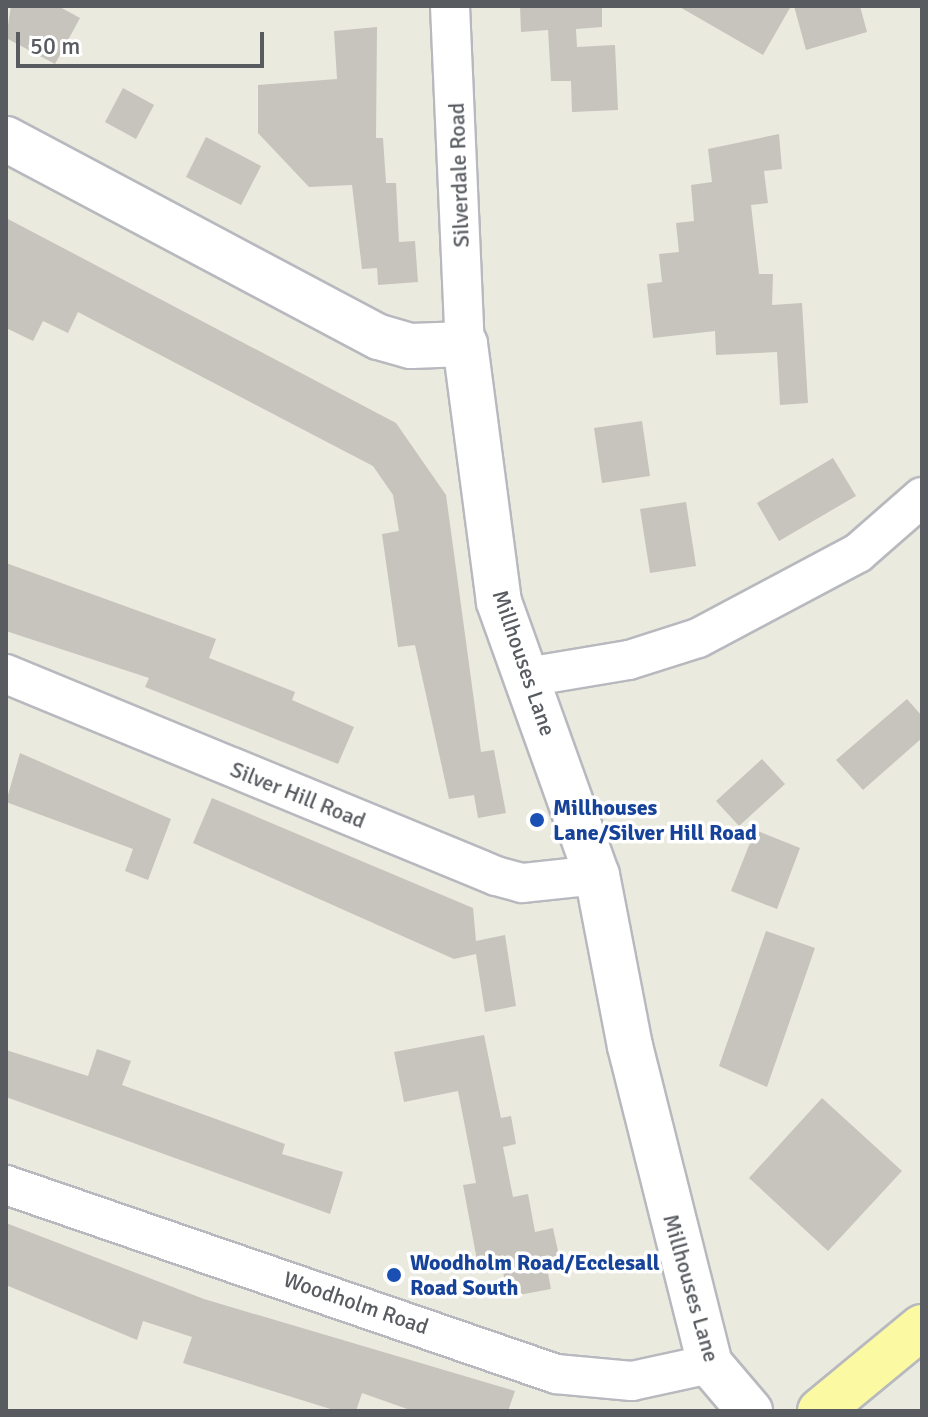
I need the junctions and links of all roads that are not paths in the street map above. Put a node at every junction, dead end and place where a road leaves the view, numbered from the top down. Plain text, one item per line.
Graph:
1 (450, 6) edge
2 (6, 139) edge
3 (465, 344) junction
4 (922, 497) edge
5 (6, 674) edge
6 (527, 677) junction
7 (597, 875) junction
8 (6, 1185) edge
9 (922, 1327) edge
10 (710, 1364) junction
11 (750, 1411) edge
12 (820, 1411) edge

1 - 3 street, Silverdale Road
2 - 3 street
3 - 6 street, Millhouses Lane
4 - 6 street
5 - 7 street, Silver Hill Road
6 - 7 street, Millhouses Lane
7 - 10 street, Millhouses Lane
8 - 10 street, Woodholm Road
9 - 12 main road
10 - 11 street, Millhouses Lane

